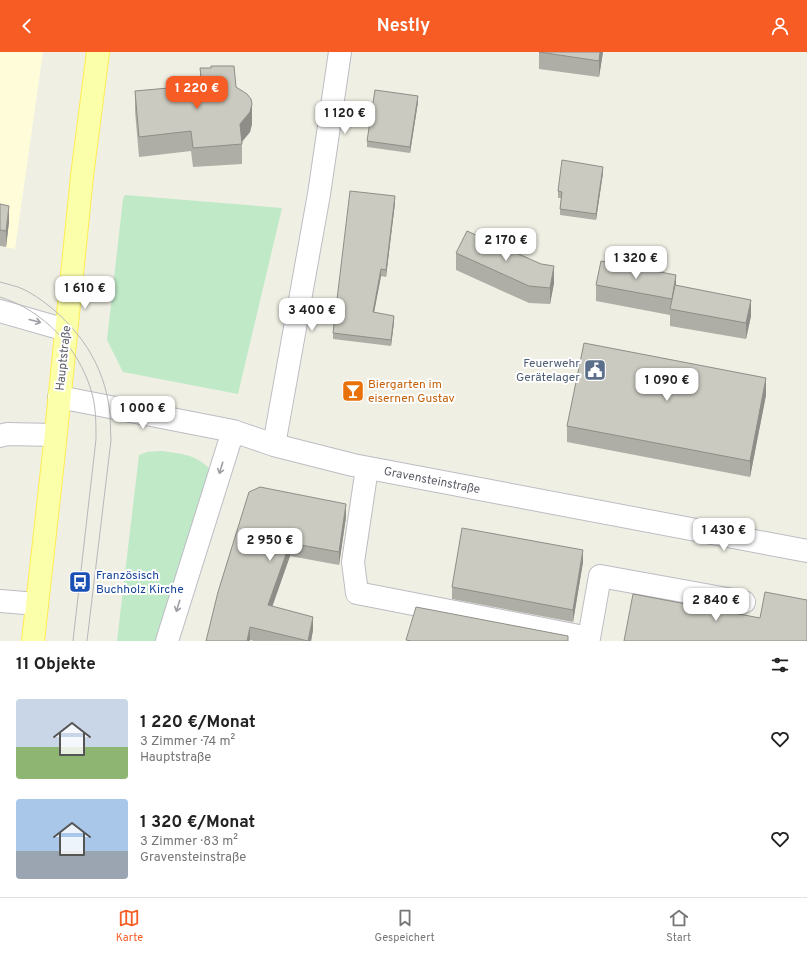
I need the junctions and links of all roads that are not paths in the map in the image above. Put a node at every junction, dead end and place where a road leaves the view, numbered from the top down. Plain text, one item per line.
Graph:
1 (98, 52) edge
2 (340, 52) edge
3 (0, 311) edge
4 (66, 330) junction
5 (59, 396) junction
6 (233, 431) junction
7 (55, 435) junction
8 (0, 436) edge
9 (274, 445) junction
10 (367, 468) junction
11 (807, 550) edge
12 (0, 601) edge
13 (744, 602) dead end
14 (37, 604) junction
15 (33, 641) edge
16 (167, 641) edge

1 - 4 main road, Hauptstraße
2 - 9 street
3 -> 4 street
4 - 5 main road, Hauptstraße
5 - 6 street, Gravensteinstraße
5 - 7 main road, Hauptstraße
6 - 9 street, Gravensteinstraße
6 -> 16 street
7 - 8 street
7 - 14 main road, Hauptstraße
9 - 10 street, Gravensteinstraße
10 - 11 street, Gravensteinstraße
10 - 13 street
12 - 14 street
14 - 15 main road, Hauptstraße

